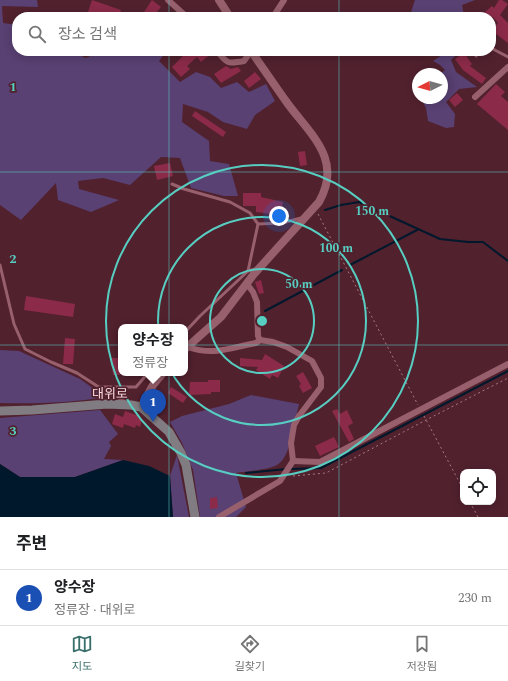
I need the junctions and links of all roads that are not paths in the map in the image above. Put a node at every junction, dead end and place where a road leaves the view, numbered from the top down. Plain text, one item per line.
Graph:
1 (168, 0) edge
2 (219, 0) edge
3 (284, 0) edge
4 (181, 12) edge
5 (227, 12) edge
6 (276, 12) edge
7 (496, 51) edge
8 (220, 56) edge
9 (248, 56) edge
10 (254, 56) edge
11 (508, 57) edge
12 (508, 67) edge
13 (475, 97) dead end
14 (172, 184) dead end
15 (304, 217) junction
16 (258, 224) junction
17 (0, 265) edge
18 (261, 268) junction
19 (248, 271) junction
20 (247, 284) junction
21 (188, 329) edge
22 (260, 340) junction
23 (188, 346) edge
24 (188, 348) edge
25 (508, 364) edge
26 (145, 376) edge
27 (160, 376) edge
28 (99, 387) junction
29 (131, 405) junction
30 (141, 407) junction
31 (0, 411) edge
32 (288, 469) junction
33 (195, 517) edge
34 (219, 517) edge

1 - 4 street
2 - 5 street
3 - 6 street
7 - 11 lane
8 - 9 street
10 - 15 street
12 - 13 street
14 - 16 lane
15 - 16 lane
15 - 18 street
16 - 19 lane
17 - 28 lane
18 - 19 lane
18 - 20 street
19 - 21 lane
20 - 22 street
20 - 23 street
22 - 24 street
22 - 32 street
25 - 32 street
26 - 28 lane
27 - 30 street
28 - 29 lane
29 - 30 main road, 대위로
29 - 31 main road, 대위로
30 - 33 main road, 대위로
32 - 34 street

